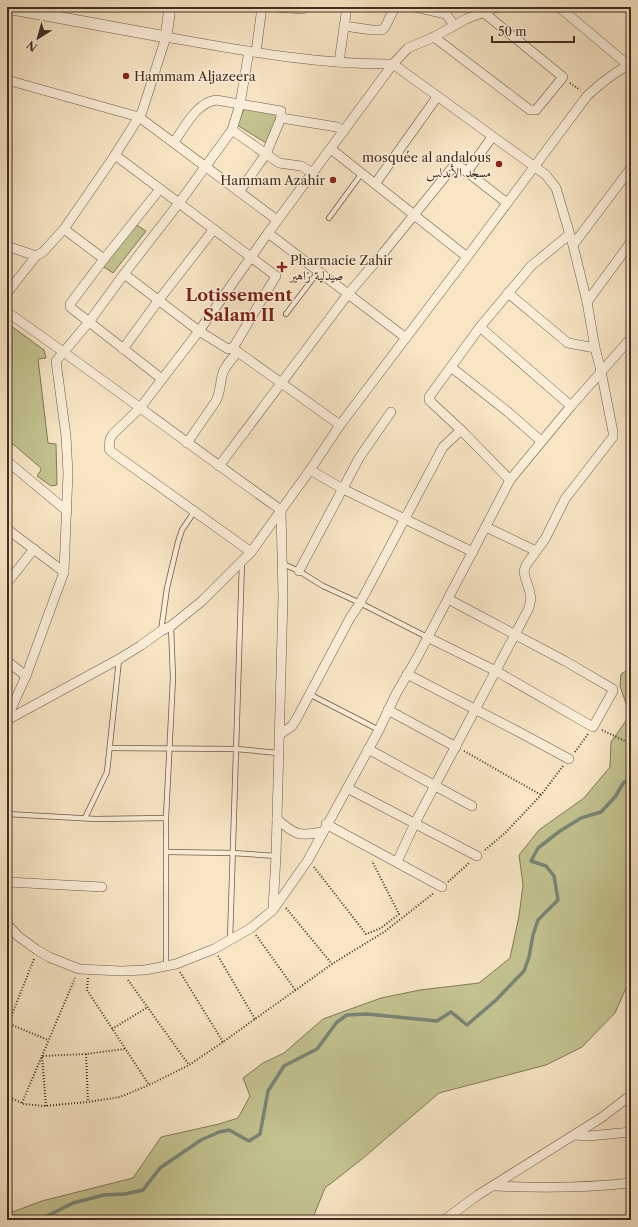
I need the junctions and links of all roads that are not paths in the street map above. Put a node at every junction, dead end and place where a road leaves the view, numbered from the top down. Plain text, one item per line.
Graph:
1 (170, 7) edge
2 (262, 7) edge
3 (275, 7) edge
4 (305, 7) edge
5 (347, 7) edge
6 (395, 7) edge
7 (415, 7) edge
8 (559, 7) edge
9 (7, 8) edge
10 (490, 9) edge
11 (454, 25) junction
12 (344, 26) junction
13 (166, 36) junction
14 (434, 37) junction
15 (252, 51) junction
16 (339, 62) junction
17 (393, 64) junction
18 (629, 64) edge
19 (7, 80) edge
20 (437, 97) junction
21 (240, 104) junction
22 (140, 116) junction
23 (281, 118) junction
24 (232, 130) junction
25 (344, 131) junction
26 (492, 137) junction
27 (174, 142) junction
28 (331, 149) junction
29 (266, 154) junction
30 (115, 155) junction
31 (205, 166) junction
32 (533, 167) junction
33 (631, 168) edge
34 (467, 172) junction
35 (313, 173) junction
36 (362, 173) junction
37 (375, 184) junction
38 (160, 189) junction
39 (239, 192) junction
40 (179, 203) junction
41 (507, 203) junction
42 (414, 215) junction
43 (329, 218) dead end
44 (277, 220) junction
45 (64, 229) junction
46 (214, 229) junction
47 (268, 233) junction
48 (570, 234) junction
49 (631, 242) edge
50 (573, 245) junction
51 (7, 246) edge
52 (36, 256) junction
53 (251, 257) junction
54 (468, 257) junction
55 (104, 259) junction
56 (318, 272) junction
57 (124, 274) junction
58 (7, 293) edge
59 (508, 293) junction
60 (348, 294) junction
61 (158, 301) junction
62 (587, 302) junction
63 (7, 312) edge
64 (286, 314) dead end
65 (88, 322) junction
66 (480, 327) junction
67 (199, 331) junction
68 (406, 338) junction
69 (631, 338) edge
70 (595, 348) junction
71 (123, 349) junction
72 (235, 350) junction
73 (63, 351) junction
74 (451, 367) junction
75 (602, 371) junction
76 (162, 379) junction
77 (282, 382) junction
78 (570, 406) junction
79 (140, 408) junction
80 (391, 412) dead end
81 (340, 425) junction
82 (461, 430) junction
83 (541, 441) junction
84 (187, 443) junction
85 (7, 461) edge
86 (219, 466) junction
87 (310, 470) junction
88 (510, 480) junction
89 (343, 489) junction
90 (281, 510) junction
91 (66, 511) junction
92 (194, 512) junction
93 (405, 519) junction
94 (486, 527) junction
95 (7, 529) edge
96 (34, 549) junction
97 (536, 551) junction
98 (251, 552) junction
99 (473, 552) junction
100 (242, 562) junction
101 (282, 564) junction
102 (299, 571) junction
103 (64, 572) junction
104 (7, 583) edge
105 (448, 599) junction
106 (360, 602) junction
107 (171, 626) junction
108 (161, 631) junction
109 (515, 634) junction
110 (427, 637) junction
111 (119, 659) junction
112 (7, 661) edge
113 (496, 670) junction
114 (407, 674) junction
115 (26, 676) junction
116 (311, 695) junction
117 (388, 710) junction
118 (475, 710) junction
119 (7, 719) edge
120 (379, 730) junction
121 (280, 734) junction
122 (456, 747) junction
123 (110, 748) junction
124 (170, 748) junction
125 (236, 749) junction
126 (368, 749) junction
127 (279, 753) junction
128 (569, 759) road end
129 (436, 785) junction
130 (347, 788) junction
131 (472, 806) dead end
132 (7, 814) edge
133 (85, 818) junction
134 (166, 818) junction
135 (277, 819) junction
136 (415, 823) junction
137 (325, 828) junction
138 (166, 852) junction
139 (233, 853) junction
140 (276, 856) junction
141 (477, 856) road end
142 (397, 862) junction
143 (7, 882) edge
144 (102, 887) dead end
145 (442, 887) road end
146 (273, 910) junction
147 (7, 924) edge
148 (230, 940) junction
149 (166, 966) junction
150 (631, 1095) edge
151 (631, 1132) edge
152 (574, 1135) junction
153 (631, 1184) edge
154 (492, 1186) junction
155 (444, 1220) edge

1 - 13 street
2 - 15 street
3 - 4 street
5 - 12 street
6 - 12 street
7 - 11 street
8 - 18 street
9 - 13 street
10 - 11 street
10 - 14 street
11 - 14 street
12 - 16 street
13 - 15 street
13 - 22 street
14 - 17 street
15 - 16 street
15 - 21 street
16 - 17 street
17 - 20 street
17 - 25 street
18 - 32 street
19 - 22 street
20 - 26 street
20 - 37 street
21 - 23 street
21 - 24 street
21 - 27 street
22 - 27 street
22 - 30 street
23 - 25 street
23 - 29 street
24 - 29 street
24 - 31 street
25 - 28 street
26 - 32 street
26 - 34 street
27 - 31 street
28 - 35 street
28 - 36 street
29 - 35 street
29 - 39 street
30 - 38 street
30 - 45 street
31 - 39 street
31 - 40 street
32 - 41 street
32 - 48 street
33 - 50 street
34 - 41 street
34 - 42 street
35 - 44 street
36 - 37 street
36 - 43 lane
37 - 42 street
38 - 40 street
38 - 55 street
39 - 44 street
40 - 46 street
40 - 57 street
41 - 54 street
42 - 54 street
42 - 60 street
44 - 47 street
45 - 52 street
45 - 55 street
46 - 53 street
46 - 61 street
47 - 53 street
47 - 56 street
48 - 50 street
48 - 59 street
49 - 62 street
50 - 62 street
51 - 52 street
52 - 58 street
53 - 67 street
53 - 72 street
54 - 68 street
55 - 65 street
56 - 60 street
56 - 64 lane
57 - 61 street
57 - 65 street
59 - 66 street
59 - 70 street
60 - 68 street
60 - 77 street
61 - 67 street
61 - 71 street
62 - 70 street
63 - 73 street
65 - 71 street
65 - 73 street
66 - 74 street
66 - 78 street
67 - 72 street
67 - 76 street
68 - 81 street
69 - 75 street
70 - 75 street
71 - 76 street
72 - 77 street
72 - 84 street
73 - 79 street
73 - 91 street
74 - 82 street
74 - 83 street
75 - 78 street
75 - 97 street
76 - 79 street
77 - 81 street
77 - 86 street
78 - 83 street
79 - 84 street
79 - 92 street
80 - 89 street
81 - 87 street
82 - 88 street
82 - 93 street
83 - 88 street
84 - 86 street
85 - 91 street
86 - 90 street
87 - 89 street
87 - 90 street
88 - 94 street
89 - 93 street
89 - 102 street
90 - 98 street
90 - 101 street
91 - 103 street
92 - 98 street
92 - 108 lane
93 - 99 street
93 - 106 street
94 - 97 street
94 - 99 street
95 - 96 street
96 - 103 street
96 - 104 street
97 - 109 street
98 - 100 street
99 - 105 street
100 - 107 street
100 - 125 lane
101 - 102 lane
101 - 121 street
102 - 106 lane
103 - 115 street
105 - 109 street
105 - 110 street
106 - 110 lane
106 - 116 street
107 - 108 street
107 - 124 lane
108 - 111 street
109 - 113 street
109 - 113 street
110 - 113 street
110 - 114 street
111 - 119 street
111 - 123 lane
112 - 115 street
113 - 118 street
114 - 117 street
114 - 118 street
115 - 119 street
116 - 120 lane
116 - 121 street
117 - 120 street
117 - 122 street
118 - 122 street
118 - 128 street
120 - 126 street
121 - 127 street
122 - 129 street
123 - 124 lane
123 - 133 lane
124 - 125 lane
124 - 134 lane
125 - 127 lane
125 - 139 lane
126 - 129 street
126 - 130 street
127 - 135 street
129 - 131 street
129 - 136 street
130 - 136 street
130 - 137 street
132 - 133 lane
133 - 134 lane
134 - 138 lane
135 - 137 street
135 - 140 street
136 - 141 street
136 - 142 street
137 - 142 street
137 - 146 street
138 - 139 lane
138 - 149 lane
139 - 140 lane
139 - 148 lane
140 - 146 street
142 - 145 street
143 - 144 street
146 - 148 street
147 - 149 street
148 - 149 street
150 - 152 street
151 - 152 street
152 - 154 street
153 - 154 street
154 - 155 street

